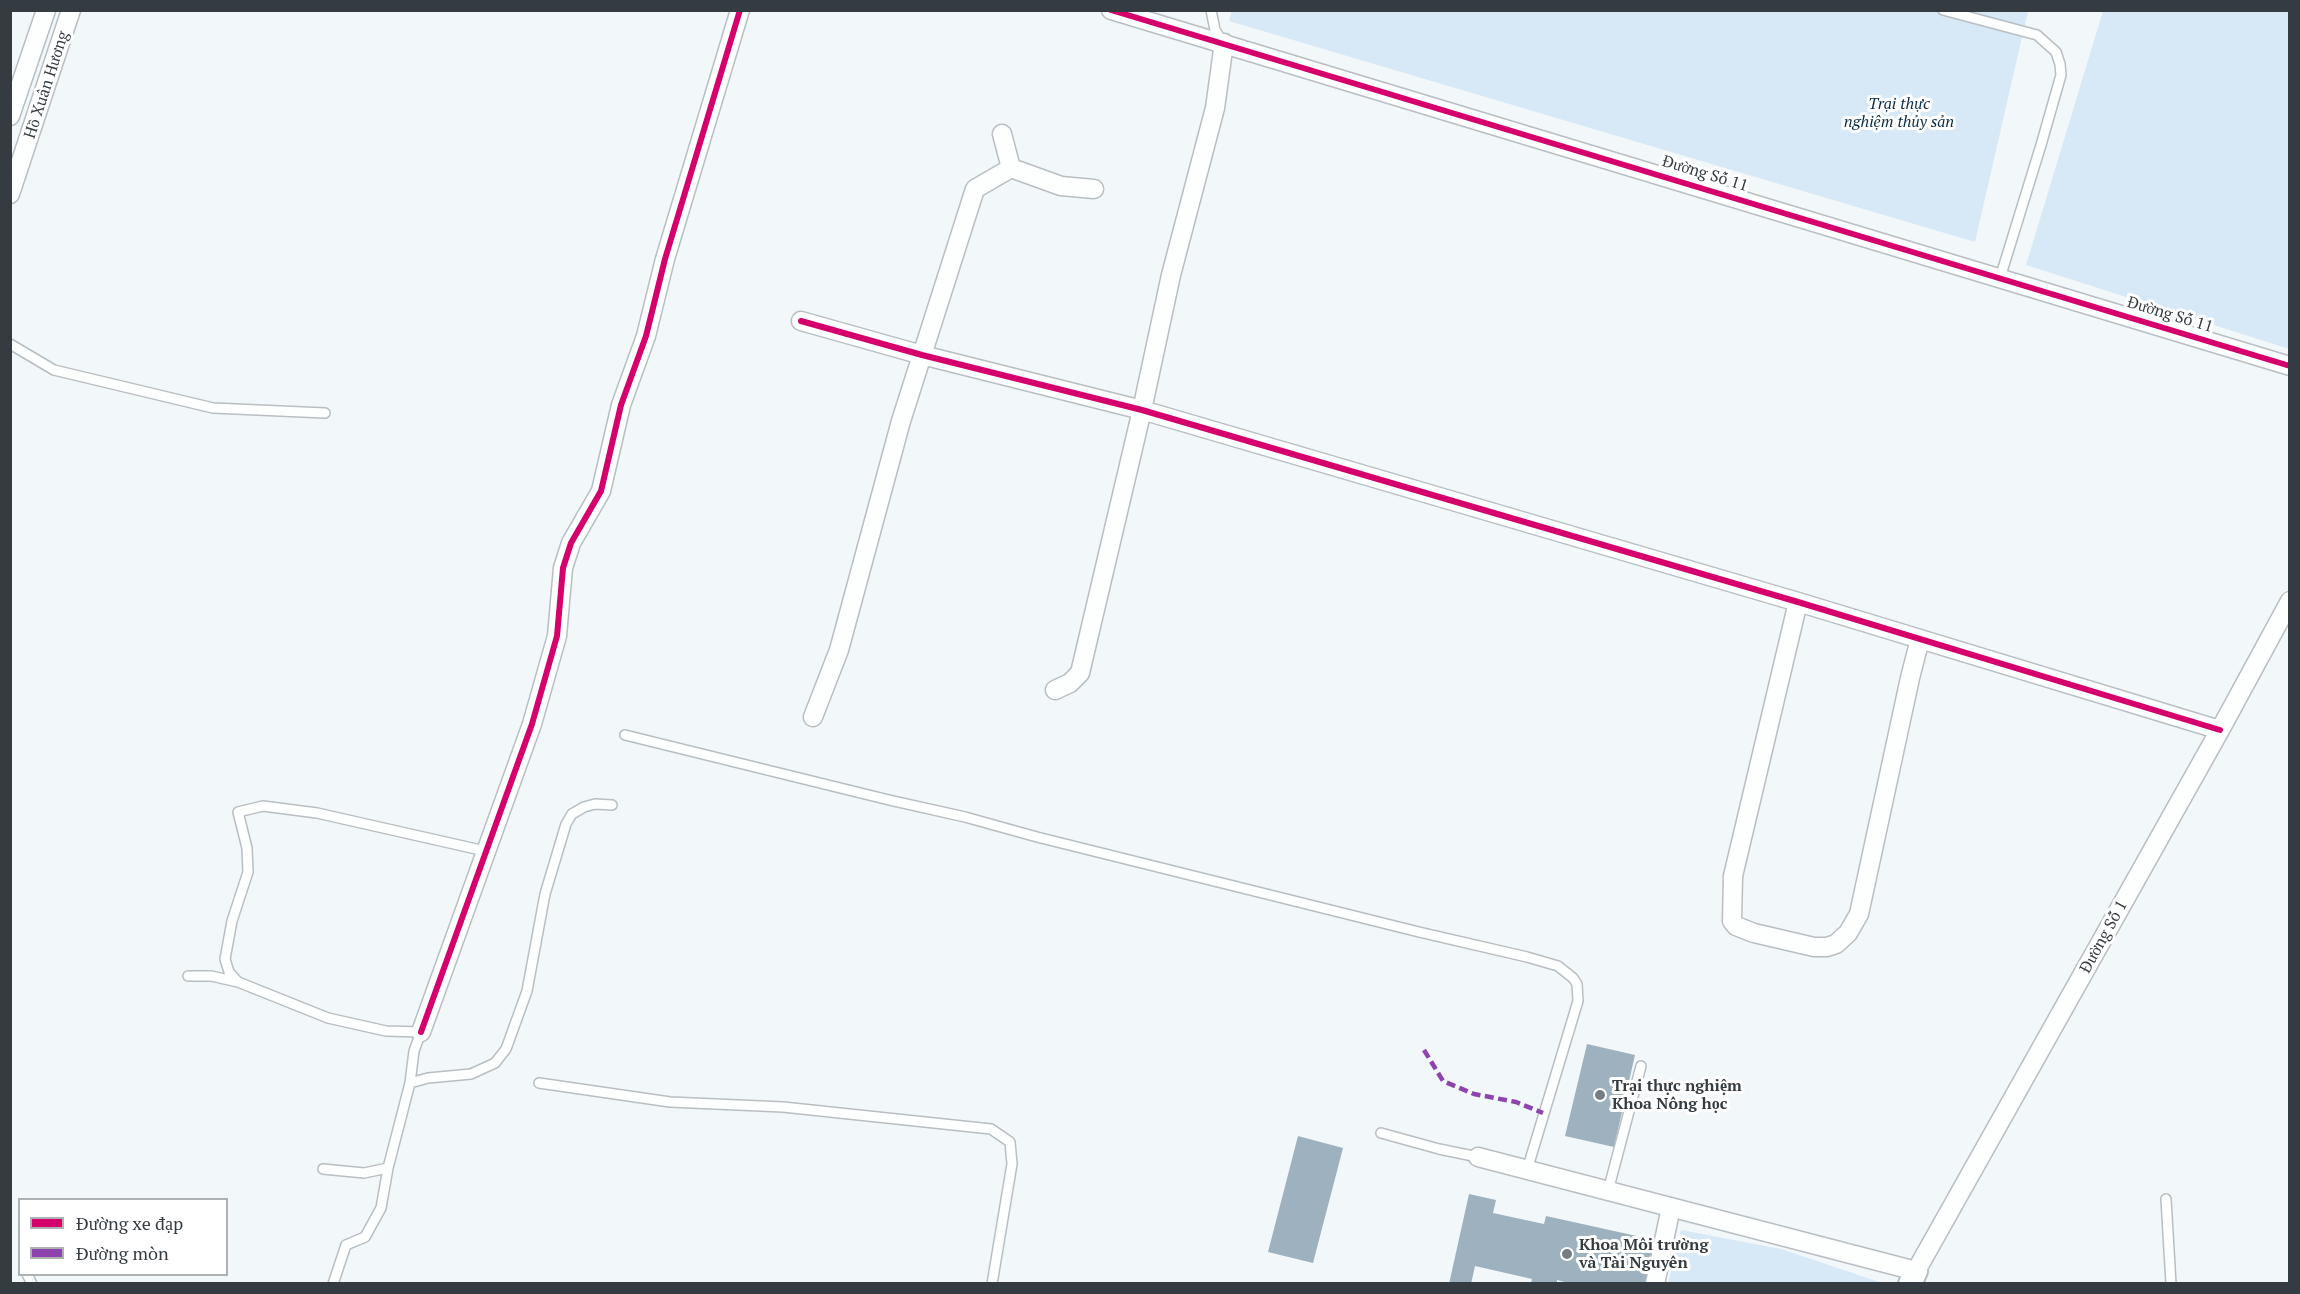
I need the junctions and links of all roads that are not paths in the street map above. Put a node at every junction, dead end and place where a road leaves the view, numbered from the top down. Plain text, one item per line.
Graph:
1 (46, 10) edge
2 (72, 10) edge
3 (740, 10) edge
4 (1112, 10) edge
5 (1211, 10) edge
6 (1943, 10) edge
7 (1224, 43) junction
8 (10, 116) edge
9 (1002, 134) dead end
10 (1011, 168) junction
11 (1094, 189) dead end
12 (10, 194) edge
13 (2000, 278) junction
14 (801, 321) dead end
15 (10, 344) edge
16 (922, 355) junction
17 (2289, 366) edge
18 (1142, 410) junction
19 (325, 413) dead end
20 (2289, 601) edge
21 (1798, 602) junction
22 (2284, 625) edge
23 (1920, 639) junction
24 (1055, 690) dead end
25 (813, 717) dead end
26 (2220, 730) junction
27 (625, 735) dead end
28 (612, 804) dead end
29 (485, 851) junction
30 (188, 976) dead end
31 (238, 982) junction
32 (421, 1032) junction
33 (1641, 1066) dead end
34 (410, 1083) junction
35 (539, 1083) dead end
36 (1381, 1133) dead end
37 (1478, 1157) joint
38 (388, 1168) junction
39 (323, 1169) dead end
40 (1527, 1170) junction
41 (1608, 1191) junction
42 (2166, 1199) dead end
43 (1671, 1207) junction
44 (1913, 1277) edge
45 (333, 1284) edge
46 (992, 1284) edge
47 (1654, 1284) edge
48 (2171, 1284) edge

1 - 8 street, Hồ Xuân Hương
2 - 12 street, Hồ Xuân Hương
3 - 29 street
4 - 7 street, Đường Số 11
5 - 7 lane
6 - 13 lane
7 - 13 street, Đường Số 11
7 - 18 street
9 - 10 street
10 - 11 street
10 - 16 street
13 - 17 street, Đường Số 11
14 - 16 street
15 - 19 lane
16 - 18 street
16 - 25 street
18 - 21 street
18 - 24 street
20 - 22 street, Đường Số 1
21 - 23 street
21 - 23 street
22 - 26 street, Đường Số 1
23 - 26 street
26 - 44 street, Đường Số 1
27 - 40 lane
28 - 34 lane
29 - 31 lane
29 - 32 street
30 - 31 lane
31 - 32 lane
32 - 34 lane
33 - 41 lane
34 - 38 lane
35 - 46 lane
36 - 37 lane
37 - 40 street
38 - 39 lane
38 - 45 lane
40 - 41 street
41 - 43 street
42 - 48 lane
43 - 44 street
43 - 47 street

